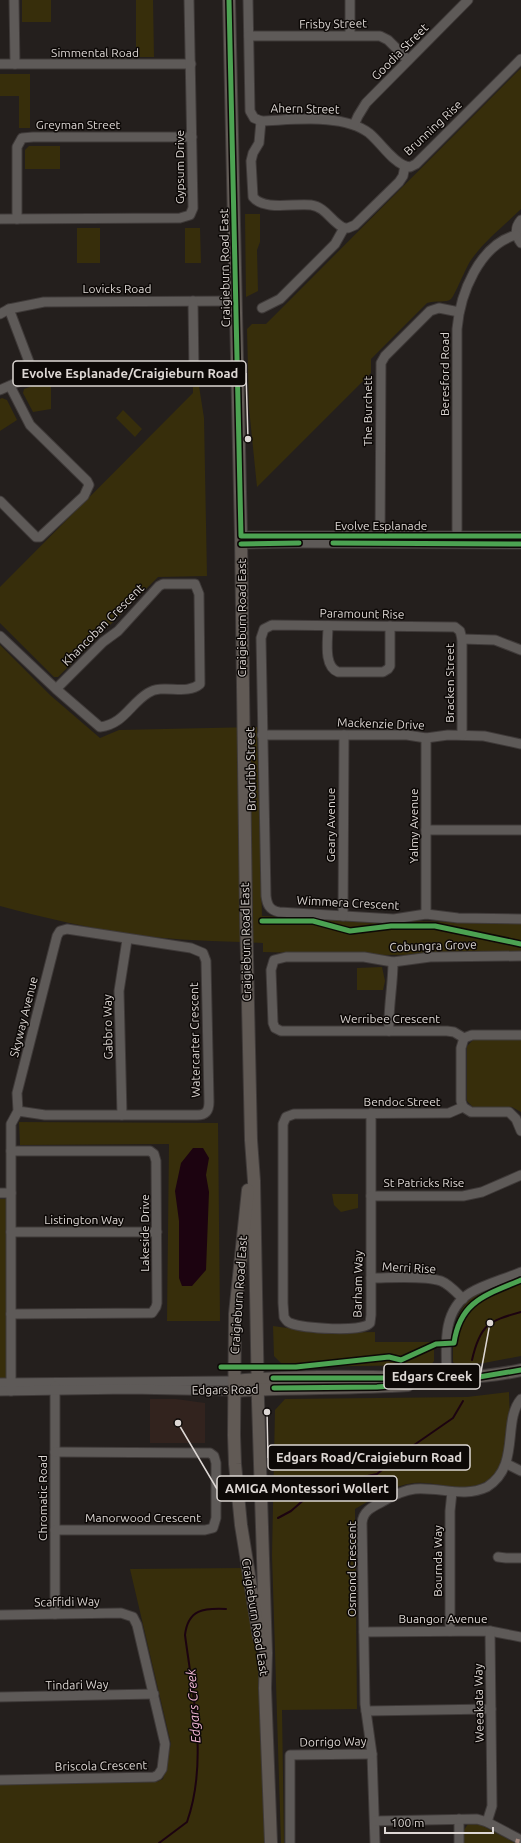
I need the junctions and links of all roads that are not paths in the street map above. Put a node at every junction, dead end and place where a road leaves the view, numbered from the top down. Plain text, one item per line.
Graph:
1 (14, 0) edge
2 (189, 0) edge
3 (229, 0) edge
4 (248, 0) edge
5 (350, 0) edge
6 (468, 0) edge
7 (249, 36) junction
8 (350, 36) junction
9 (521, 59) edge
10 (408, 60) junction
11 (0, 64) edge
12 (15, 64) junction
13 (191, 64) junction
14 (261, 121) junction
15 (354, 125) junction
16 (192, 137) junction
17 (405, 166) junction
18 (0, 220) edge
19 (17, 220) junction
20 (521, 220) edge
21 (344, 228) junction
22 (519, 239) edge
23 (193, 301) junction
24 (236, 301) junction
25 (262, 308) dead end
26 (9, 310) junction
27 (459, 312) junction
28 (0, 314) edge
29 (34, 375) junction
30 (10, 386) junction
31 (0, 390) edge
32 (0, 501) edge
33 (521, 536) edge
34 (241, 540) junction
35 (380, 540) junction
36 (457, 540) junction
37 (521, 544) edge
38 (328, 626) junction
39 (390, 626) junction
40 (264, 629) joint
41 (461, 635) junction
42 (0, 636) edge
43 (521, 650) edge
44 (56, 690) junction
45 (262, 735) junction
46 (344, 735) junction
47 (462, 735) junction
48 (426, 738) junction
49 (521, 744) edge
50 (426, 830) junction
51 (521, 830) edge
52 (270, 908) joint
53 (426, 914) junction
54 (343, 916) junction
55 (521, 919) edge
56 (57, 936) joint
57 (127, 940) junction
58 (521, 956) edge
59 (393, 962) junction
60 (281, 1031) joint
61 (389, 1031) junction
62 (521, 1035) edge
63 (464, 1038) junction
64 (463, 1107) junction
65 (18, 1111) junction
66 (294, 1114) joint
67 (371, 1114) junction
68 (122, 1115) junction
69 (519, 1118) edge
70 (521, 1130) edge
71 (251, 1140) junction
72 (11, 1151) junction
73 (521, 1175) edge
74 (0, 1193) edge
75 (11, 1193) junction
76 (371, 1196) junction
77 (11, 1232) junction
78 (157, 1232) junction
79 (521, 1272) edge
80 (371, 1278) junction
81 (463, 1299) junction
82 (11, 1314) junction
83 (521, 1370) edge
84 (521, 1375) edge
85 (447, 1381) junction
86 (0, 1382) edge
87 (258, 1384) junction
88 (234, 1386) junction
89 (11, 1387) junction
90 (55, 1387) junction
91 (0, 1391) edge
92 (521, 1399) edge
93 (55, 1452) junction
94 (509, 1465) junction
95 (521, 1471) edge
96 (452, 1492) junction
97 (55, 1530) junction
98 (498, 1557) dead end
99 (521, 1558) edge
100 (55, 1614) junction
101 (0, 1615) edge
102 (133, 1617) joint
103 (490, 1630) junction
104 (450, 1631) junction
105 (364, 1632) junction
106 (521, 1637) edge
107 (266, 1688) junction
108 (154, 1694) junction
109 (0, 1698) edge
110 (491, 1708) junction
111 (366, 1710) junction
112 (372, 1754) junction
113 (0, 1780) edge
114 (459, 1819) junction
115 (375, 1821) junction
116 (488, 1822) junction
117 (521, 1840) edge
118 (271, 1843) edge
119 (290, 1843) edge
120 (375, 1843) edge
121 (459, 1843) edge

1 - 12 street
2 - 13 street, Gypsum Drive
3 - 24 main road, Craigieburn Road East
4 - 7 street
5 - 8 street
6 - 10 street, Goodia Street
7 - 8 street, Frisby Street
7 - 14 street
8 - 10 street, Frisby Street
9 - 17 street, Brunning Rise
10 - 15 street, Goodia Street
11 - 12 street, Simmental Road
12 - 13 street, Simmental Road
13 - 16 street, Gypsum Drive
14 - 15 street, Ahern Street
14 - 21 street
15 - 17 street, Ahern Street
16 - 19 street, Gypsum Drive
16 - 19 street, Greyman Street
17 - 21 street, Brunning Rise
18 - 19 street, Gypsum Drive
20 - 22 street
21 - 25 street
22 - 27 street, Beresford Road
23 - 24 street, Lovicks Road
23 - 26 street, Lovicks Road
23 - 29 street
24 - 34 main road, Craigieburn Road East
26 - 28 street, Lovicks Road
26 - 29 street
27 - 35 street, The Burchett
27 - 36 street, Beresford Road
29 - 30 street
30 - 31 street
30 - 32 street
33 - 36 street, Evolve Esplanade
34 - 35 street, Evolve Esplanade
34 - 71 main road, Craigieburn Road East
35 - 36 street, Evolve Esplanade
36 - 37 street, Evolve Esplanade
38 - 39 street, Paramount Rise
38 - 39 street
38 - 40 street, Paramount Rise
39 - 41 street, Paramount Rise
40 - 45 street, Brodribb Street
41 - 43 street, Paramount Rise
41 - 47 street, Bracken Street
42 - 44 street
44 - 44 street, Khancoban Crescent
45 - 46 street, Mackenzie Drive
45 - 52 street, Brodribb Street
46 - 48 street, Mackenzie Drive
46 - 54 street, Geary Avenue
47 - 48 street, Mackenzie Drive
47 - 49 street, Mackenzie Drive
48 - 50 street, Yalmy Avenue
50 - 51 street
50 - 53 street, Yalmy Avenue
52 - 54 street, Wimmera Crescent
53 - 54 street, Wimmera Crescent
53 - 55 street, Wimmera Crescent
56 - 57 street, Watercarter Crescent
56 - 65 street, Skyway Avenue
57 - 68 street, Gabbro Way
57 - 68 street, Watercarter Crescent
58 - 59 street, Cobungra Grove
59 - 60 street, Cobungra Grove
59 - 61 street
60 - 61 street, Werribee Crescent
61 - 63 street, Werribee Crescent
62 - 63 street, Werribee Crescent
63 - 64 street
64 - 67 street, Bendoc Street
64 - 69 street
65 - 68 street, Watercarter Crescent
65 - 72 street, Skyway Avenue
66 - 67 street, Bendoc Street
66 - 80 street, Barham Way
67 - 76 street, Barham Way
69 - 70 street
71 - 87 main road, Craigieburn Road East
71 - 88 main road, Craigieburn Road East
72 - 75 street, Skyway Avenue
72 - 78 street, Lakeside Drive
73 - 76 street, St Patricks Rise
74 - 75 street
75 - 77 street, Skyway Avenue
76 - 80 street, Barham Way
77 - 78 street, Listington Way
77 - 82 street, Skyway Avenue
78 - 82 street, Lakeside Drive
79 - 81 street
80 - 81 street, Merri Rise
81 - 85 street
82 - 89 street, Skyway Avenue
83 - 85 main road, Edgars Road
84 - 85 main road, Edgars Road
85 - 87 main road, Edgars Road
86 - 89 street, Edgars Road
87 - 88 main road, Edgars Road
87 - 107 main road, Craigieburn Road East
88 - 90 street, Edgars Road
88 - 107 main road, Craigieburn Road East
89 - 90 street, Edgars Road
89 - 91 street, Edgars Road
90 - 93 street, Chromatic Road
92 - 94 street, Osmond Crescent
93 - 97 street, Chromatic Road
93 - 97 street, Manorwood Crescent
94 - 95 street
94 - 96 street, Osmond Crescent
96 - 104 street, Bournda Way
96 - 105 street, Osmond Crescent
97 - 100 street, Chromatic Road
98 - 99 street
100 - 101 street, Scaffidi Way
100 - 102 street, Scaffidi Way
102 - 108 street, Briscola Crescent
103 - 104 street, Buangor Avenue
103 - 106 street, Buangor Avenue
103 - 110 street, Weeakata Way
104 - 105 street, Buangor Avenue
105 - 111 street, Osmond Crescent
107 - 118 main road, Craigieburn Road East
108 - 109 street, Tindari Way
108 - 113 street, Briscola Crescent
110 - 111 street
110 - 116 street, Weeakata Way
111 - 112 street, Dorrigo Way
112 - 115 street
112 - 119 street, Dorrigo Way
114 - 115 street
114 - 116 street
114 - 121 street
115 - 120 street
116 - 117 street

